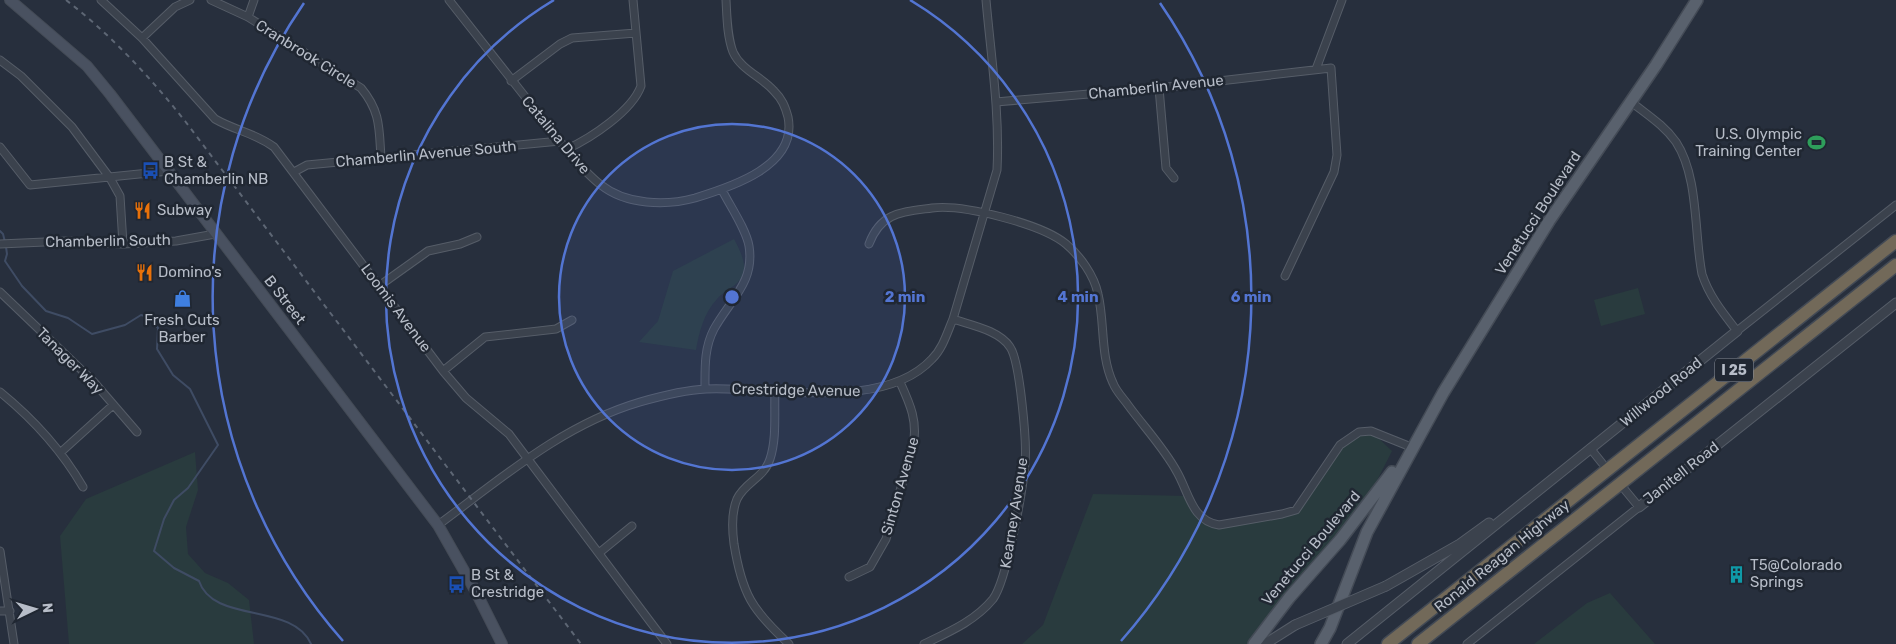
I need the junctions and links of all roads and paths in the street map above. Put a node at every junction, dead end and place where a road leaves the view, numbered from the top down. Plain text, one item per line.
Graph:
1 (10, 0) edge
2 (101, 0) edge
3 (190, 0) edge
4 (211, 0) edge
5 (254, 0) edge
6 (450, 0) edge
7 (633, 0) edge
8 (726, 0) edge
9 (986, 0) edge
10 (1342, 0) edge
11 (1697, 0) edge
12 (248, 17) junction
13 (636, 33) junction
14 (142, 38) junction
15 (0, 60) edge
16 (1316, 69) junction
17 (511, 81) junction
18 (1159, 88) junction
19 (1630, 101) junction
20 (996, 102) junction
21 (560, 141) junction
22 (0, 147) edge
23 (567, 150) junction
24 (381, 158) junction
25 (168, 171) junction
26 (294, 172) junction
27 (110, 178) junction
28 (1174, 178) dead end
29 (722, 190) junction
30 (1896, 205) edge
31 (986, 213) junction
32 (215, 234) junction
33 (477, 238) dead end
34 (1896, 241) edge
35 (0, 244) edge
36 (123, 244) junction
37 (868, 244) dead end
38 (1896, 265) edge
39 (1285, 276) dead end
40 (379, 286) junction
41 (0, 292) edge
42 (1896, 303) edge
43 (953, 319) junction
44 (572, 320) dead end
45 (1737, 331) junction
46 (442, 371) junction
47 (900, 382) junction
48 (705, 389) junction
49 (774, 390) junction
50 (0, 392) edge
51 (113, 405) junction
52 (137, 432) dead end
53 (1411, 447) junction
54 (1590, 448) junction
55 (60, 452) junction
56 (528, 458) junction
57 (1602, 462) dead end
58 (83, 487) dead end
59 (1625, 490) dead end
60 (1519, 504) junction
61 (1639, 507) junction
62 (438, 525) junction
63 (632, 526) dead end
64 (0, 551) edge
65 (599, 553) junction
66 (850, 577) dead end
67 (0, 611) edge
68 (10, 611) junction
69 (14, 644) edge
70 (502, 644) edge
71 (667, 644) edge
72 (789, 644) edge
73 (924, 644) edge
74 (1254, 644) edge
75 (1265, 644) edge
76 (1322, 644) edge
77 (1347, 644) edge
78 (1388, 644) edge
79 (1418, 644) edge
80 (1467, 644) edge

1 - 25 main road, B Street
2 - 14 street, Loomis Avenue
3 - 14 street
4 - 12 street, Cranbrook Circle
5 - 12 street
6 - 17 street, Catalina Drive
7 - 13 street
8 - 29 street, Catalina Drive
9 - 20 street, Crestridge Avenue
10 - 16 street
11 - 19 main road, Venetucci Boulevard
12 - 24 street, Cranbrook Circle
13 - 17 street
13 - 23 street
14 - 26 street, Loomis Avenue
15 - 27 street
16 - 18 street, Chamberlin Avenue
16 - 39 street, Chamberlin Avenue
17 - 21 street, Catalina Drive
18 - 20 street, Chamberlin Avenue
18 - 28 street
19 - 45 street
19 - 53 main road, Venetucci Boulevard
20 - 31 street, Crestridge Avenue
21 - 23 street, Catalina Drive
21 - 24 street, Chamberlin Avenue South
22 - 27 street
23 - 29 street, Catalina Drive
24 - 26 street, Chamberlin Avenue South
25 - 27 street
25 - 32 main road, B Street
26 - 40 street, Loomis Avenue
27 - 36 street
29 - 48 street
30 - 45 street, Willwood Road
31 - 37 street
31 - 43 street, Crestridge Avenue
31 - 53 street
32 - 36 street, Chamberlin South
32 - 62 main road, B Street
33 - 40 street
34 - 78 highway, Ronald Reagan Highway / I 25
35 - 36 street, Chamberlin South
38 - 79 highway, Ronald Reagan Highway / I 25
40 - 46 street, Loomis Avenue
41 - 51 street, Tanager Way
42 - 61 street, Janitell Road
43 - 47 street, Crestridge Avenue
43 - 73 street, Kearney Avenue
44 - 46 street
45 - 54 street, Willwood Road
46 - 56 street, Loomis Avenue
47 - 49 street, Crestridge Avenue
47 - 66 street, Sinton Avenue
48 - 49 street, Crestridge Avenue
48 - 56 street, Crestridge Avenue
49 - 72 street
50 - 55 street
51 - 52 street, Tanager Way
51 - 55 street
53 - 74 main road, Venetucci Boulevard
53 - 76 main road, Venetucci Boulevard
54 - 57 street
54 - 60 street, Willwood Road
55 - 58 street
56 - 62 street, Crestridge Avenue
56 - 65 street, Loomis Avenue
59 - 61 street
60 - 75 street, Willwood Road, bridge
60 - 77 street, Willwood Road
61 - 80 street, Janitell Road
62 - 70 main road, B Street
63 - 65 street
64 - 68 street
65 - 71 street, Loomis Avenue
67 - 68 street
68 - 69 street

